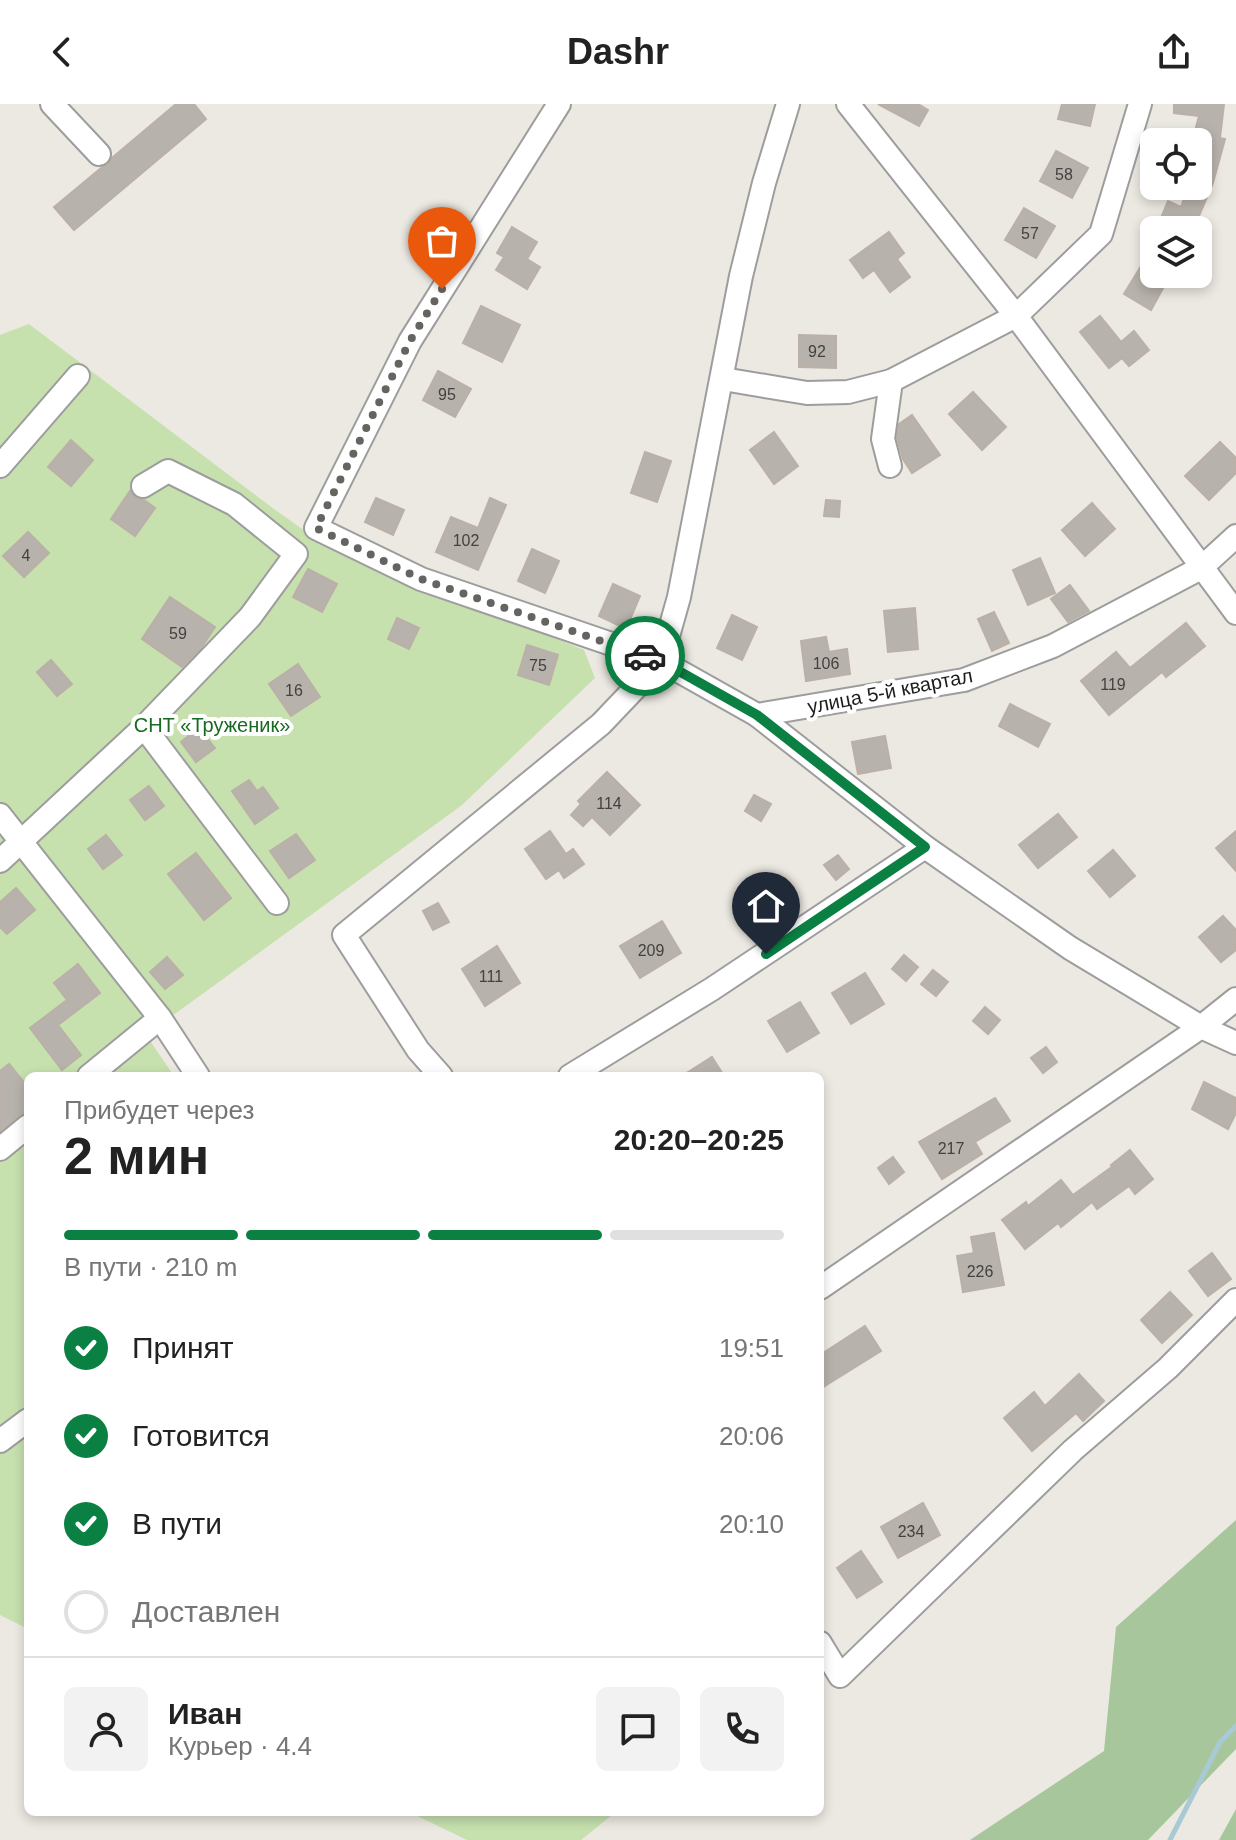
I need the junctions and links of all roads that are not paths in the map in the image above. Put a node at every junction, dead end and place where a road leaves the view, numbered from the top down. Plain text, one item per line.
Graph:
1 (52, 104) edge
2 (559, 104) edge
3 (788, 104) edge
4 (848, 104) edge
5 (1140, 104) edge
6 (99, 154) dead end
7 (1016, 316) junction
8 (78, 376) dead end
9 (723, 379) junction
10 (891, 381) junction
11 (0, 466) edge
12 (890, 466) dead end
13 (143, 486) dead end
14 (1236, 536) edge
15 (1201, 568) junction
16 (1236, 613) edge
17 (661, 661) junction
18 (757, 715) junction
19 (144, 727) junction
20 (0, 815) edge
21 (22, 843) junction
22 (925, 847) junction
23 (0, 861) edge
24 (277, 903) dead end
25 (1236, 999) edge
26 (160, 1018) junction
27 (1201, 1027) junction
28 (1236, 1043) edge
29 (94, 1072) edge
30 (195, 1072) edge
31 (437, 1072) edge
32 (577, 1072) edge
33 (24, 1129) edge
34 (0, 1149) edge
35 (824, 1285) edge
36 (1236, 1300) edge
37 (24, 1423) edge
38 (0, 1441) edge
39 (824, 1650) edge

1 - 6 street
2 - 17 street
3 - 9 street
4 - 7 street
5 - 7 street
7 - 10 street
7 - 15 street
8 - 11 street
9 - 10 street
9 - 17 street
10 - 12 street
13 - 19 street
14 - 15 street, улица 5-й квартал
15 - 16 street
15 - 18 street, улица 5-й квартал
17 - 18 street
17 - 31 street
18 - 22 street
19 - 21 street
19 - 24 street
20 - 21 street
21 - 23 street
21 - 26 street
22 - 27 street
22 - 32 street
25 - 27 street
26 - 29 street
26 - 30 street
27 - 28 street
27 - 35 street
33 - 34 street
36 - 39 street
37 - 38 street

